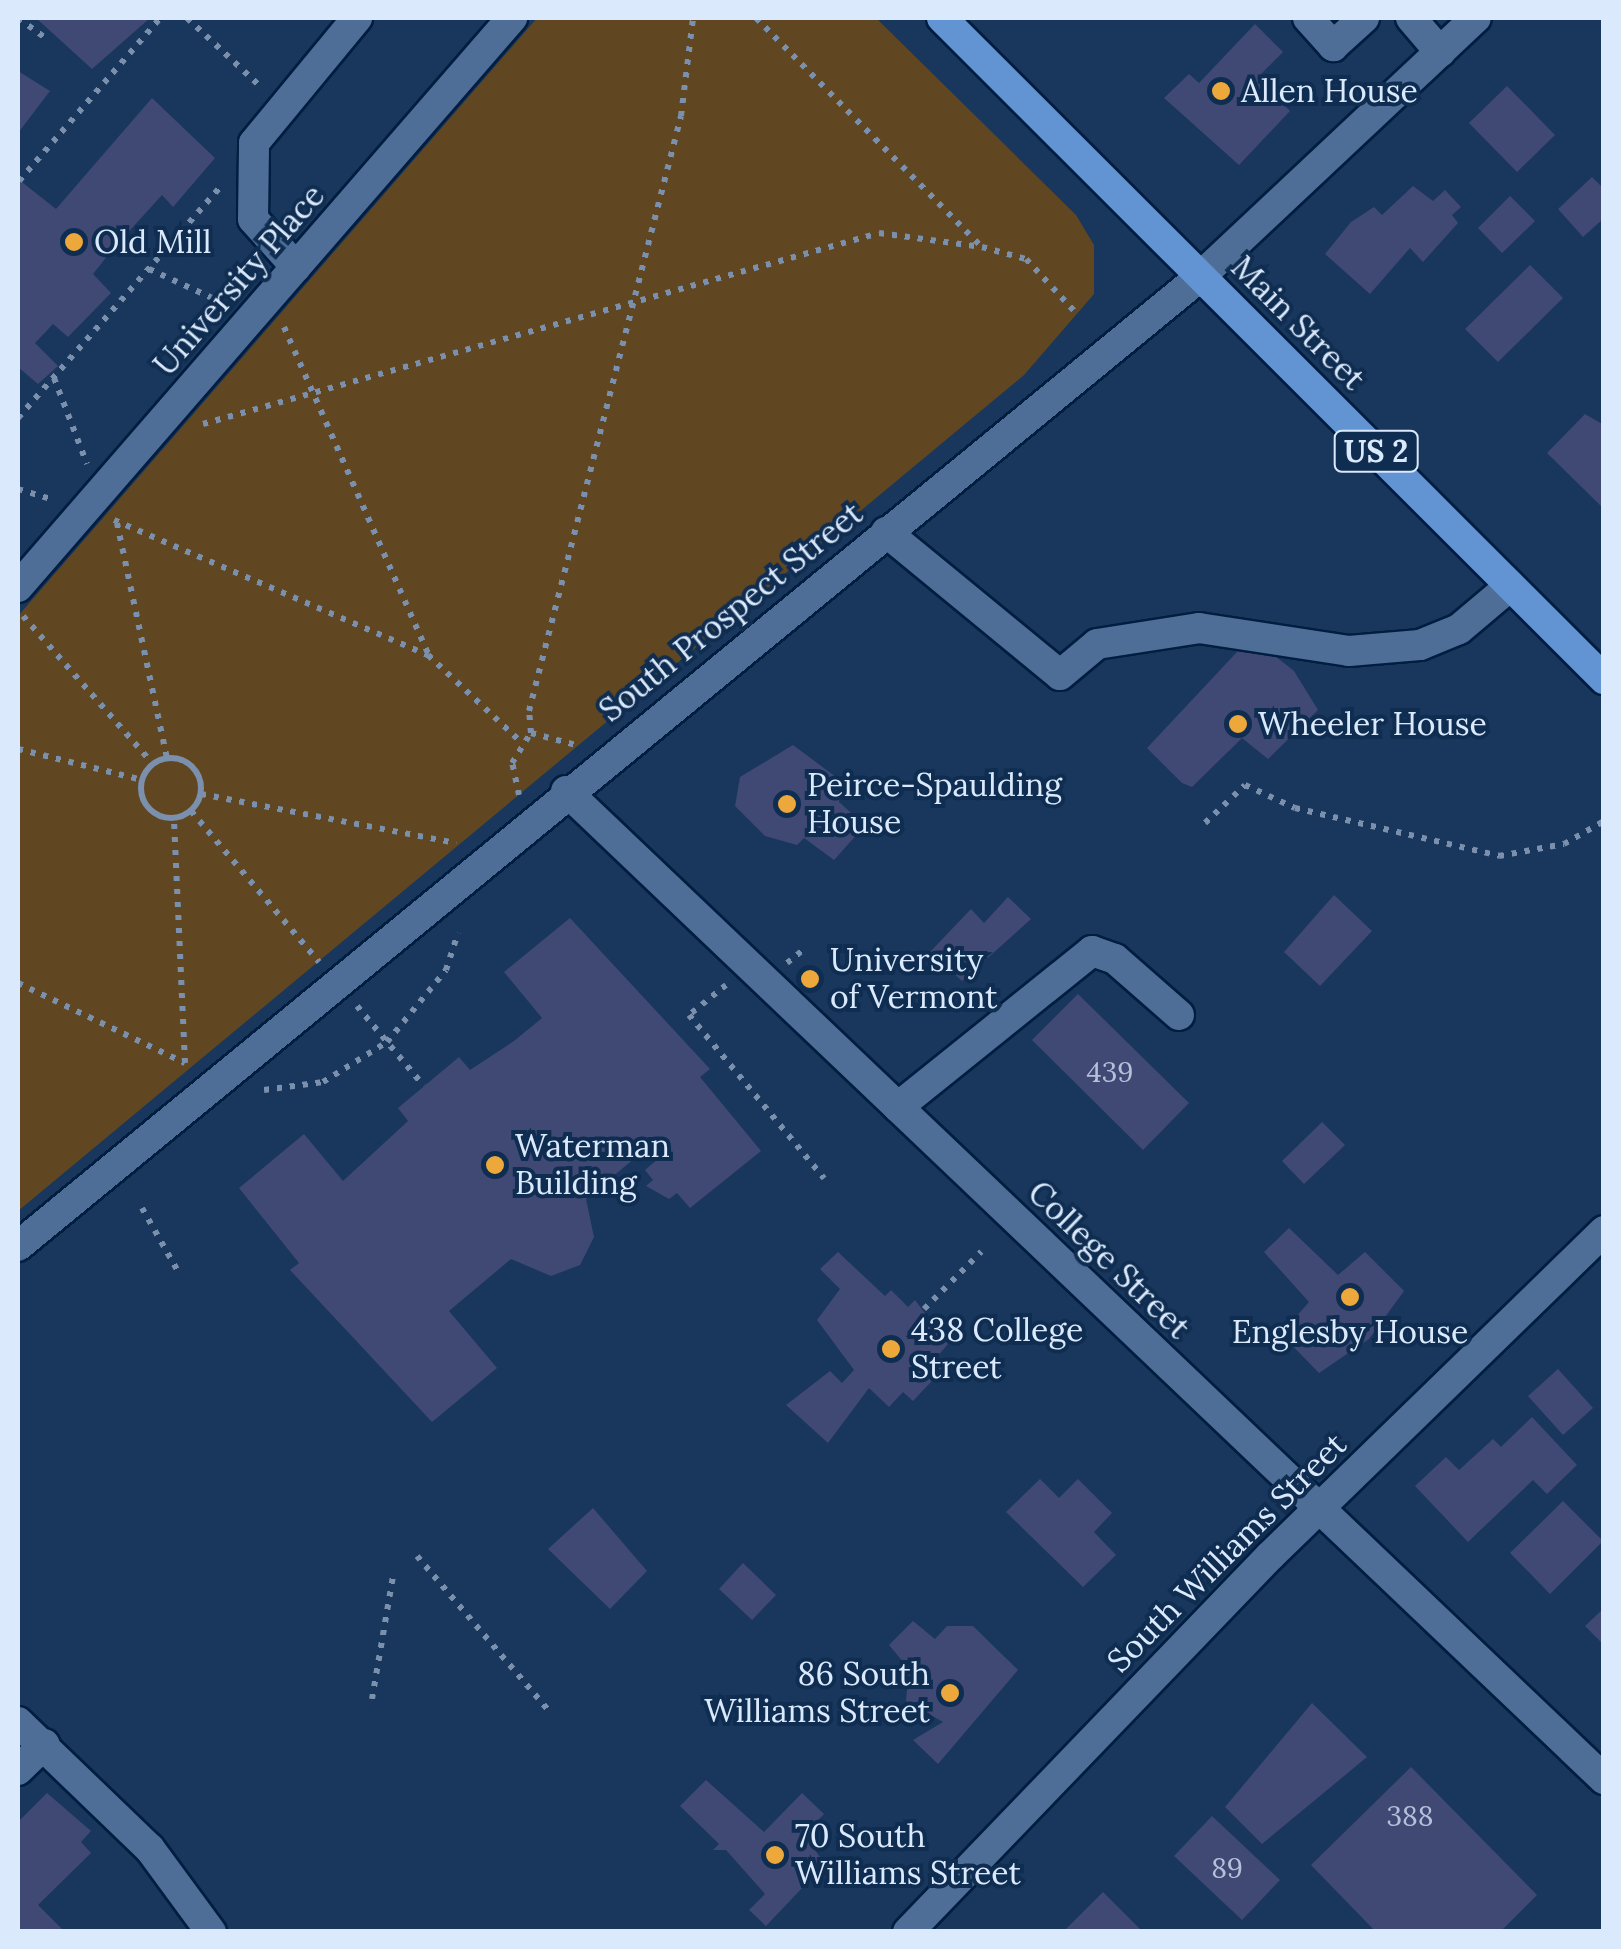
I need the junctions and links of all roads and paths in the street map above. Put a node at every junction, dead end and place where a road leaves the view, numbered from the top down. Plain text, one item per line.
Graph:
1 (18, 18) edge
2 (160, 18) edge
3 (187, 18) edge
4 (357, 18) edge
5 (692, 18) edge
6 (756, 18) edge
7 (942, 18) edge
8 (1308, 18) edge
9 (1364, 18) edge
10 (1411, 18) edge
11 (1476, 18) edge
12 (498, 22) edge
13 (44, 38) dead end
14 (1440, 52) junction
15 (283, 107) junction
16 (228, 178) dead end
17 (19, 180) edge
18 (982, 246) junction
19 (296, 266) junction
20 (149, 269) junction
21 (1201, 276) junction
22 (212, 298) dead end
23 (633, 302) junction
24 (278, 314) dead end
25 (1078, 315) dead end
26 (54, 377) junction
27 (312, 392) junction
28 (18, 418) edge
29 (202, 424) dead end
30 (91, 472) dead end
31 (18, 489) edge
32 (65, 503) dead end
33 (110, 508) dead end
34 (102, 516) dead end
35 (116, 521) junction
36 (886, 532) junction
37 (1510, 586) junction
38 (20, 601) edge
39 (428, 655) junction
40 (1604, 679) edge
41 (531, 733) junction
42 (521, 742) junction
43 (576, 745) dead end
44 (18, 750) edge
45 (167, 758) junction
46 (153, 764) junction
47 (142, 780) junction
48 (566, 791) junction
49 (201, 794) junction
50 (518, 795) dead end
51 (191, 811) junction
52 (174, 818) junction
53 (1604, 821) edge
54 (1205, 824) dead end
55 (456, 843) dead end
56 (458, 932) dead end
57 (802, 951) dead end
58 (786, 964) dead end
59 (334, 980) junction
60 (18, 983) edge
61 (727, 984) dead end
62 (1179, 1015) dead end
63 (387, 1042) junction
64 (424, 1086) dead end
65 (264, 1090) dead end
66 (898, 1107) junction
67 (824, 1178) dead end
68 (142, 1208) dead end
69 (1604, 1231) edge
70 (18, 1246) edge
71 (981, 1252) dead end
72 (179, 1272) dead end
73 (924, 1309) dead end
74 (1319, 1508) junction
75 (417, 1556) dead end
76 (393, 1576) dead end
77 (372, 1699) dead end
78 (547, 1709) dead end
79 (18, 1722) edge
80 (45, 1744) junction
81 (18, 1770) edge
82 (1604, 1779) edge
83 (211, 1932) edge
84 (908, 1932) edge

1 - 13 path
2 - 17 path
3 - 15 path
4 - 15 street
5 - 23 path
6 - 18 path
7 - 21 main road, Main Street / US 2
8 - 9 street
10 - 14 street
11 - 14 street, South Prospect Street
12 - 19 street, University Place
14 - 21 street, South Prospect Street
15 - 19 street
16 - 20 path
18 - 23 path
18 - 25 path
19 - 38 street, University Place
20 - 22 path
20 - 26 path
21 - 36 street, South Prospect Street
21 - 37 main road, Main Street / US 2
23 - 27 path
23 - 41 path
24 - 27 path
26 - 28 path
26 - 30 path
27 - 29 path
27 - 39 path
31 - 32 path
33 - 35 path
34 - 35 path
35 - 39 path
35 - 45 path
36 - 37 street
36 - 48 street, South Prospect Street
37 - 40 main road, Main Street / US 2
38 - 46 path
39 - 42 path
41 - 42 path
41 - 43 path
42 - 50 path
44 - 47 path
45 - 46 path
45 - 49 path
46 - 47 path
47 - 52 path
48 - 59 street, South Prospect Street
48 - 66 street, College Street
49 - 51 path
49 - 55 path
51 - 52 path
51 - 59 path
52 - 60 path
53 - 54 path
56 - 63 path
57 - 58 path
59 - 63 path
59 - 70 street, South Prospect Street
61 - 67 path
62 - 66 street
63 - 64 path
63 - 65 path
66 - 74 street, College Street
68 - 72 path
69 - 74 street, South Williams Street
71 - 73 path
74 - 82 street, College Street
74 - 84 street, South Williams Street
75 - 78 path
76 - 77 path
79 - 80 street
80 - 81 street
80 - 83 street

